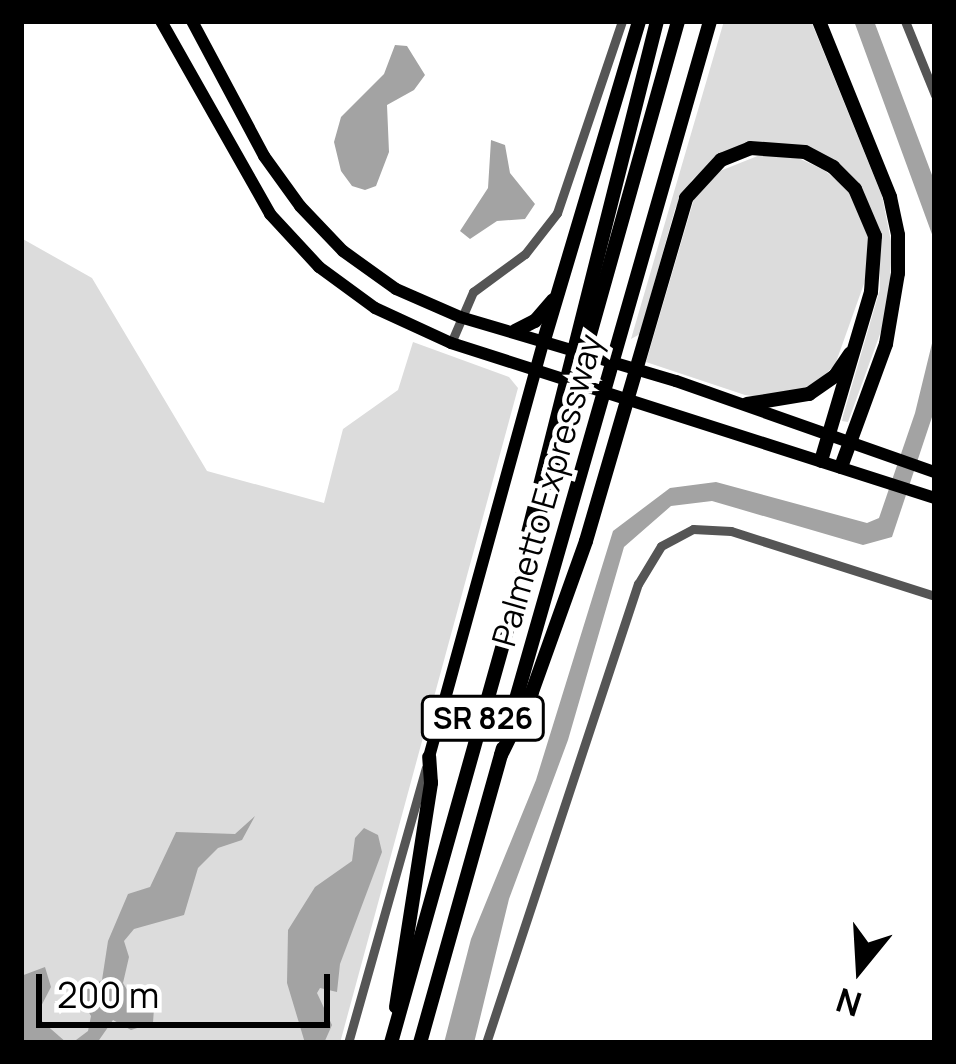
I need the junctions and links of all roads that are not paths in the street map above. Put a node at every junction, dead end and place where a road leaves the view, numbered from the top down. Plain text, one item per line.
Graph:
1 (161, 21) edge
2 (192, 21) edge
3 (622, 21) edge
4 (639, 21) edge
5 (657, 21) edge
6 (678, 21) edge
7 (710, 21) edge
8 (819, 21) edge
9 (905, 21) edge
10 (935, 94) edge
11 (556, 296) junction
12 (460, 317) junction
13 (585, 331) junction
14 (515, 332) junction
15 (858, 339) junction
16 (544, 340) junction
17 (451, 343) junction
18 (536, 371) junction
19 (748, 404) junction
20 (830, 435) junction
21 (849, 444) junction
22 (821, 461) junction
23 (841, 467) junction
24 (930, 470) edge
25 (935, 498) edge
26 (935, 596) edge
27 (501, 755) junction
28 (429, 757) junction
29 (396, 1025) junction
30 (348, 1043) edge
31 (391, 1043) edge
32 (419, 1043) edge
33 (487, 1043) edge

1 - 17 main road
2 - 12 main road
3 - 12 street
4 - 11 highway
5 - 13 highway
6 - 13 highway, Palmetto Expressway / SR 826
7 - 27 highway, Palmetto Expressway / SR 826
8 - 21 highway
9 - 10 street
11 - 14 highway
11 - 16 highway
12 - 14 main road
12 - 17 street
13 - 29 highway, Palmetto Expressway / SR 826
14 - 16 main road
15 - 19 highway
15 - 20 highway
15 - 27 highway
16 - 18 main road
16 - 19 main road
17 - 18 main road
18 - 22 main road
18 - 28 main road
19 - 20 main road
20 - 21 main road
20 - 22 highway
21 - 23 highway
21 - 24 main road
22 - 23 main road
23 - 25 main road
26 - 33 street
27 - 32 highway, Palmetto Expressway / SR 826
28 - 29 highway
28 - 30 street
29 - 31 highway, Palmetto Expressway / SR 826

